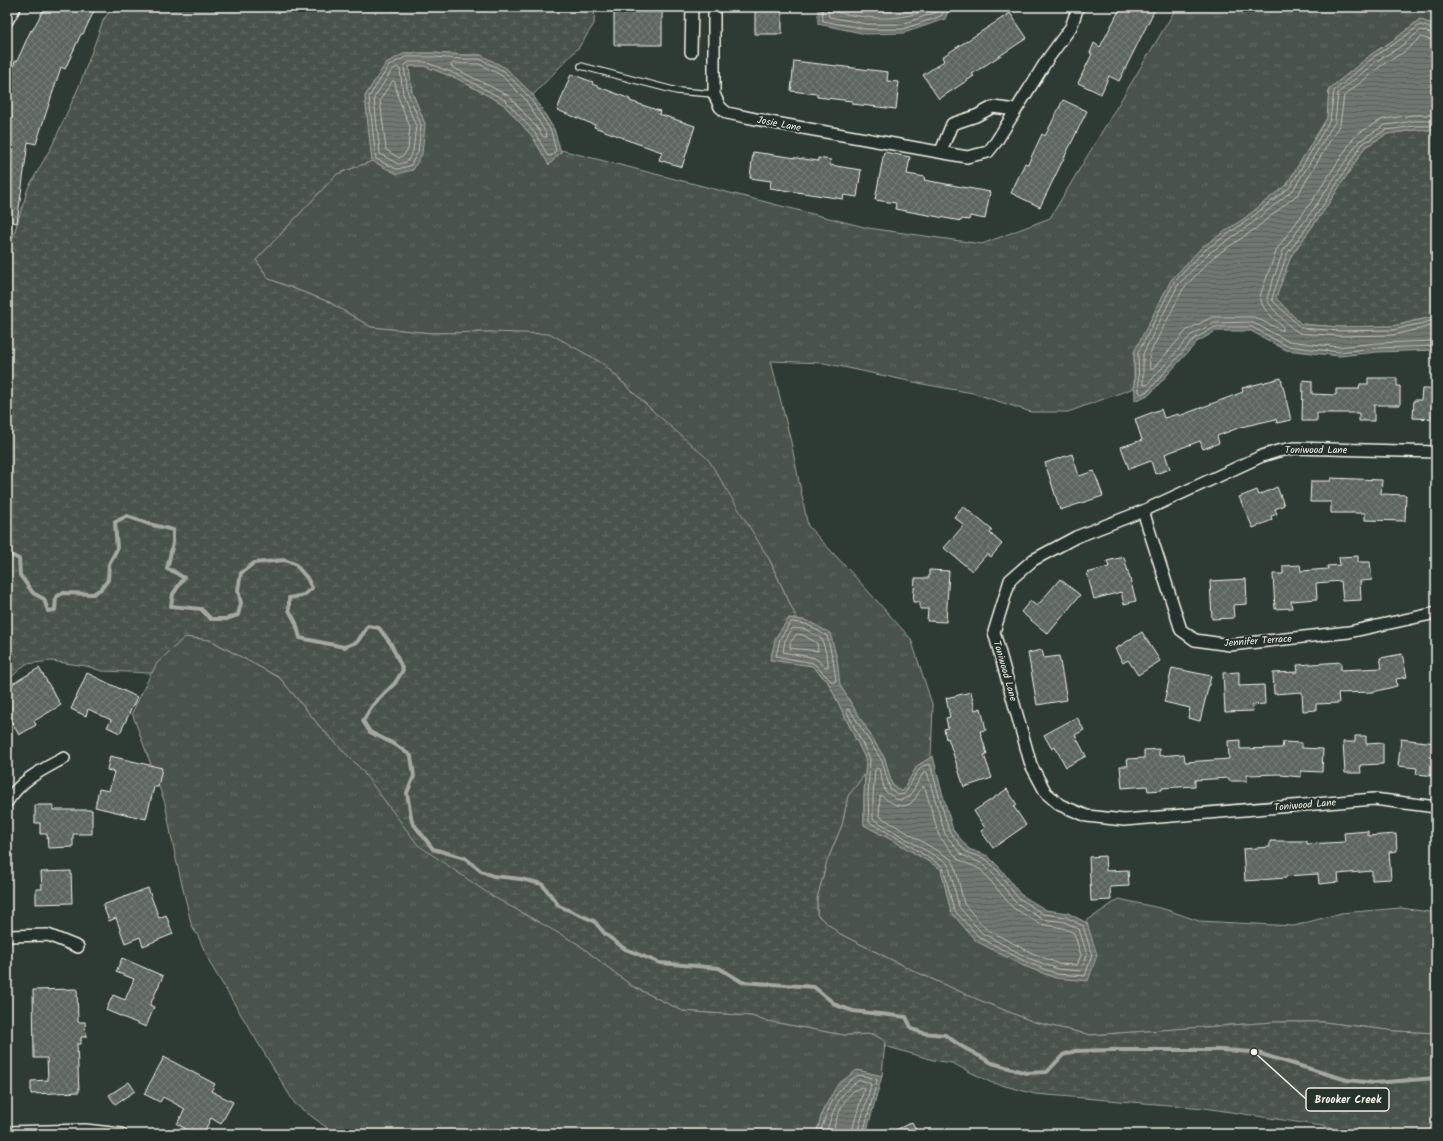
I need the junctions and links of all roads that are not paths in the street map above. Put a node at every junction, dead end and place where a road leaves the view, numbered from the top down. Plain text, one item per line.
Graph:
1 (15, 7) edge
2 (692, 7) edge
3 (714, 7) edge
4 (1078, 7) edge
5 (7, 21) edge
6 (691, 52) dead end
7 (582, 66) dead end
8 (714, 94) junction
9 (1016, 110) junction
10 (941, 151) junction
11 (1436, 452) edge
12 (1143, 511) junction
13 (1436, 612) edge
14 (64, 758) dead end
15 (7, 802) edge
16 (1436, 807) edge
17 (7, 936) edge
18 (78, 947) dead end
19 (7, 1132) edge
20 (121, 1134) edge

1 - 5 street
2 - 6 street
3 - 8 street
4 - 9 street, Josie Lane
7 - 8 lane
8 - 10 street, Josie Lane
9 - 10 street
9 - 10 street, Josie Lane
11 - 12 street, Toniwood Lane
12 - 13 street, Jennifer Terrace
12 - 16 street, Toniwood Lane
14 - 15 street
17 - 18 street
19 - 20 street

